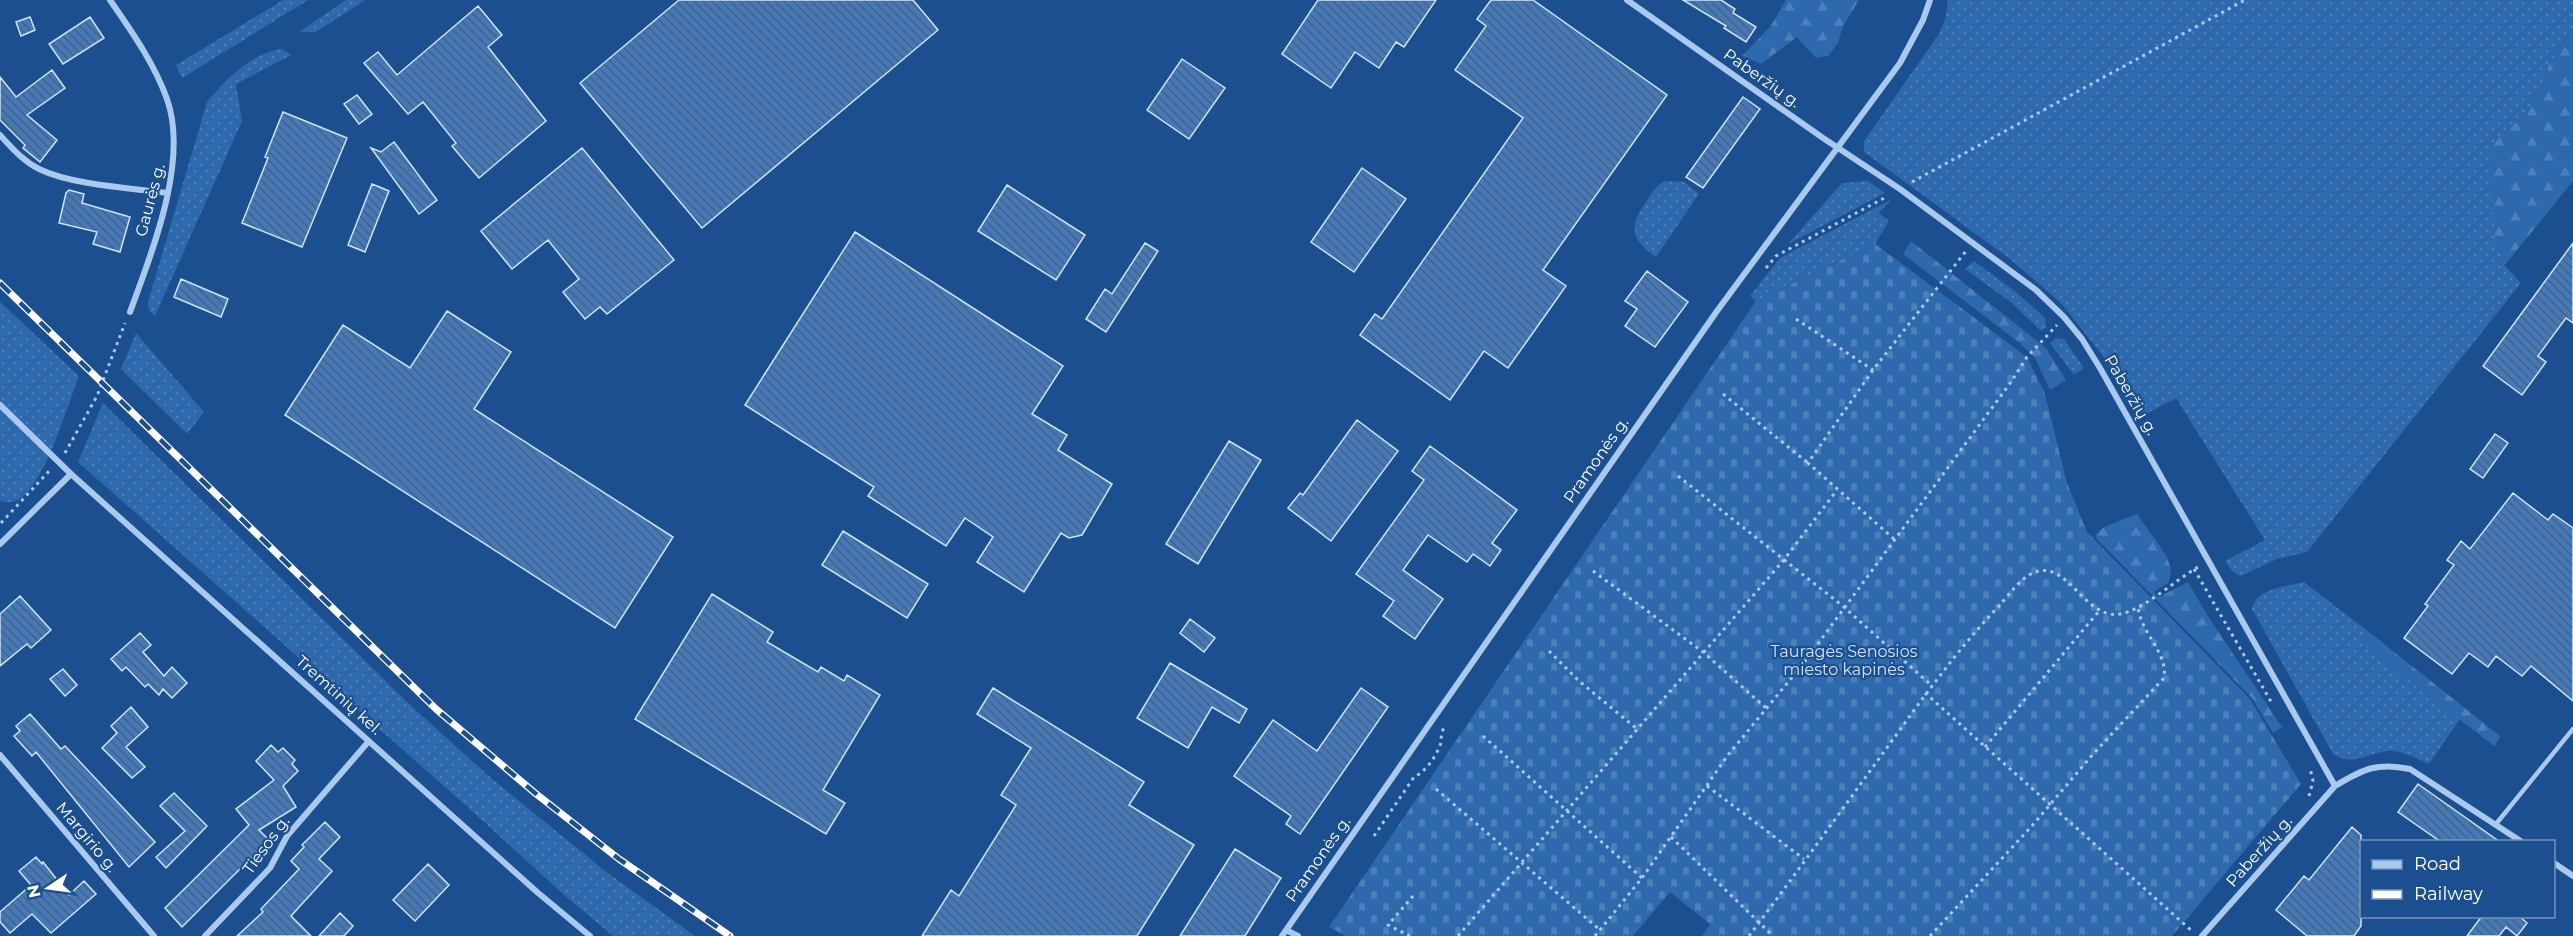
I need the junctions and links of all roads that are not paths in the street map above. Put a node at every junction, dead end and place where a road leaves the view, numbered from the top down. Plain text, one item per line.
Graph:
1 (110, 0) edge
2 (1627, 0) edge
3 (1930, 0) edge
4 (0, 135) edge
5 (1838, 148) junction
6 (168, 194) junction
7 (130, 312) road end
8 (0, 405) edge
9 (70, 474) junction
10 (0, 544) edge
11 (2573, 729) edge
12 (369, 741) junction
13 (0, 754) edge
14 (2335, 786) junction
15 (2496, 824) junction
16 (2519, 840) edge
17 (2555, 864) edge
18 (2573, 876) edge
19 (1284, 933) edge
20 (154, 936) edge
21 (205, 936) edge
22 (590, 936) edge
23 (1298, 936) edge
24 (2200, 936) edge

1 - 6 street, Gaurės g.
2 - 5 street, Paberžių g.
3 - 5 street, Pramonės g.
4 - 6 street
5 - 14 street, Paberžių g.
5 - 19 street, Pramonės g.
6 - 7 street, Gaurės g.
8 - 9 street, Tremtinių kel.
9 - 10 street
9 - 12 street, Tremtinių kel.
11 - 15 lane
12 - 21 street, Tiesos g.
12 - 22 street, Tremtinių kel.
13 - 20 street, Margirio g.
14 - 15 street
14 - 24 street, Paberžių g.
15 - 16 street
17 - 18 street
19 - 23 street

